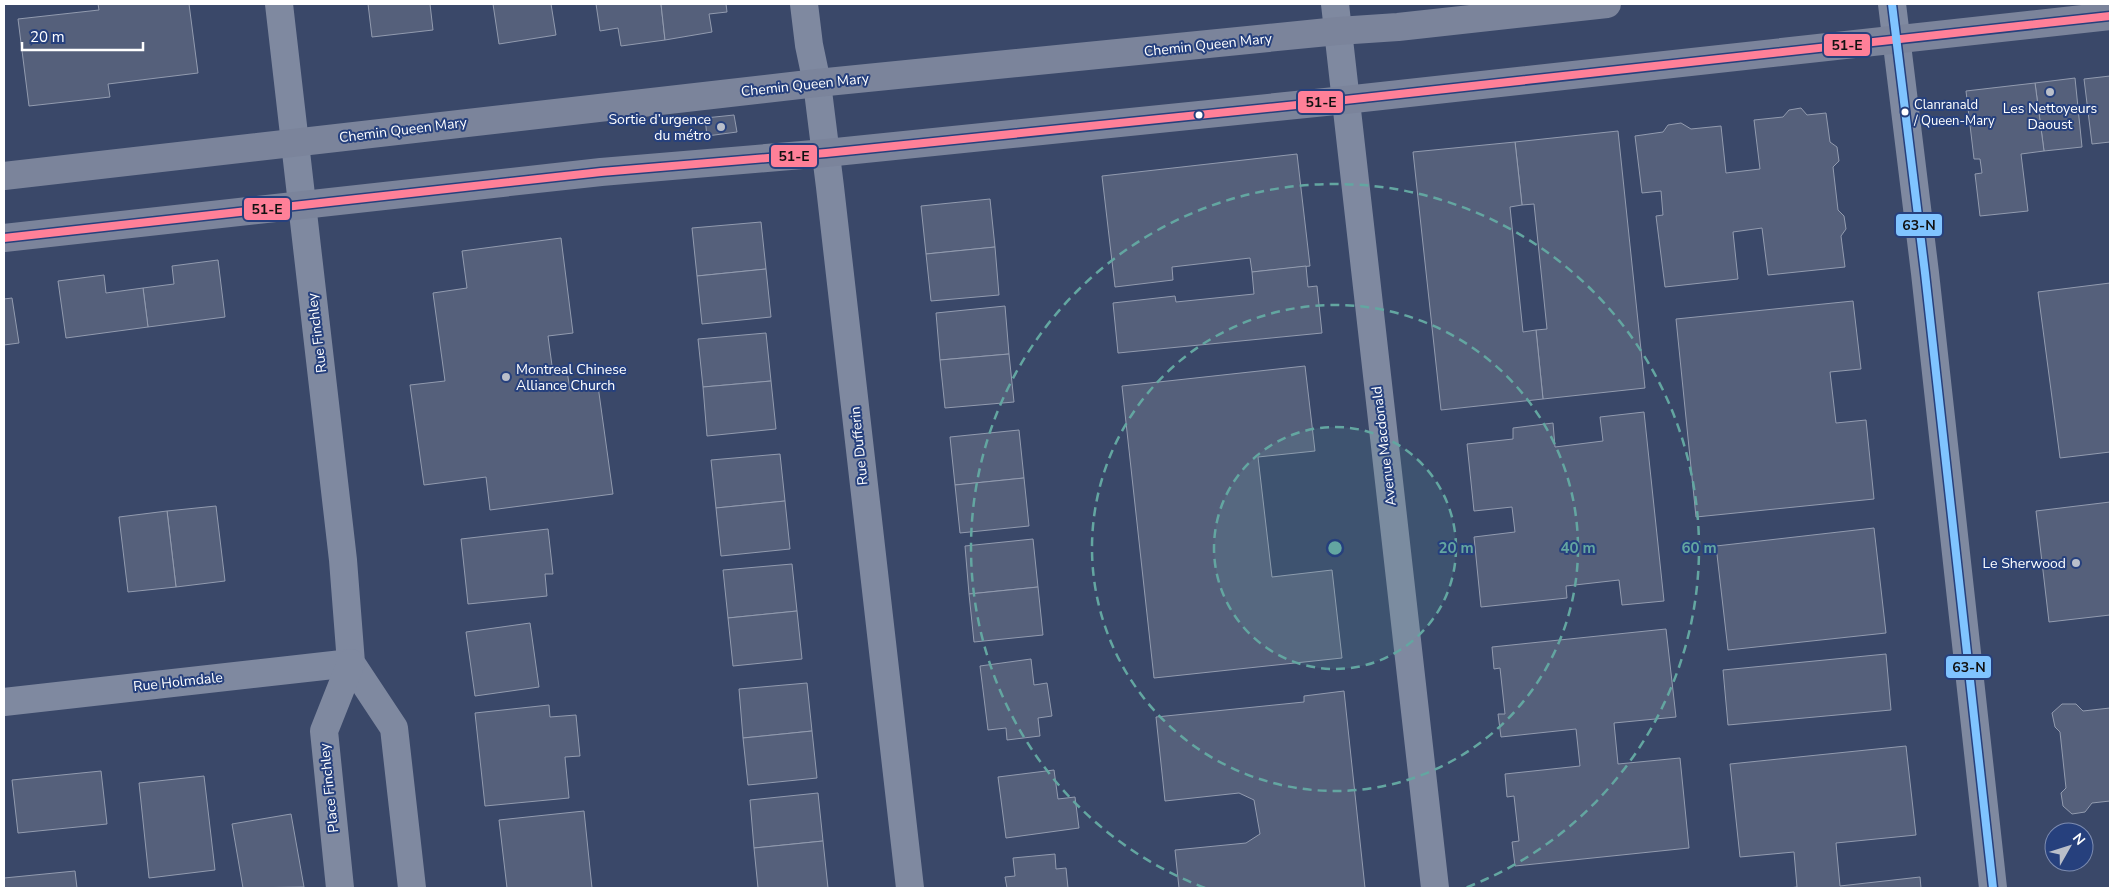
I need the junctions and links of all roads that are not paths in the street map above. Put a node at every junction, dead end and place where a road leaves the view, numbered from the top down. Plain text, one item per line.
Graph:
1 (279, 4) edge
2 (804, 4) edge
3 (1335, 4) edge
4 (1607, 4) edge
5 (1892, 4) edge
6 (2110, 16) edge
7 (1338, 31) junction
8 (1897, 40) junction
9 (817, 83) junction
10 (1345, 100) junction
11 (295, 141) junction
12 (826, 154) junction
13 (4, 176) edge
14 (303, 205) junction
15 (4, 238) edge
16 (351, 663) junction
17 (4, 702) edge
18 (340, 888) edge
19 (412, 888) edge
20 (910, 888) edge
21 (1435, 888) edge
22 (1993, 888) edge

1 - 11 street, Rue Finchley
2 - 9 street, Rue Dufferin
3 - 7 street, Avenue Macdonald
4 - 7 street, Chemin Queen Mary
5 - 8 street
6 - 8 street
7 - 9 street, Chemin Queen Mary
7 - 10 street, Avenue Macdonald
8 - 10 street
8 - 22 street
9 - 11 street, Chemin Queen Mary
9 - 12 street, Rue Dufferin
10 - 12 street
10 - 21 street, Avenue Macdonald
11 - 13 street, Chemin Queen Mary
11 - 14 street, Rue Finchley
12 - 14 street
12 - 20 street, Rue Dufferin
14 - 15 street
14 - 16 street, Rue Finchley
16 - 17 street, Rue Holmdale
16 - 18 street, Place Finchley
16 - 19 street

